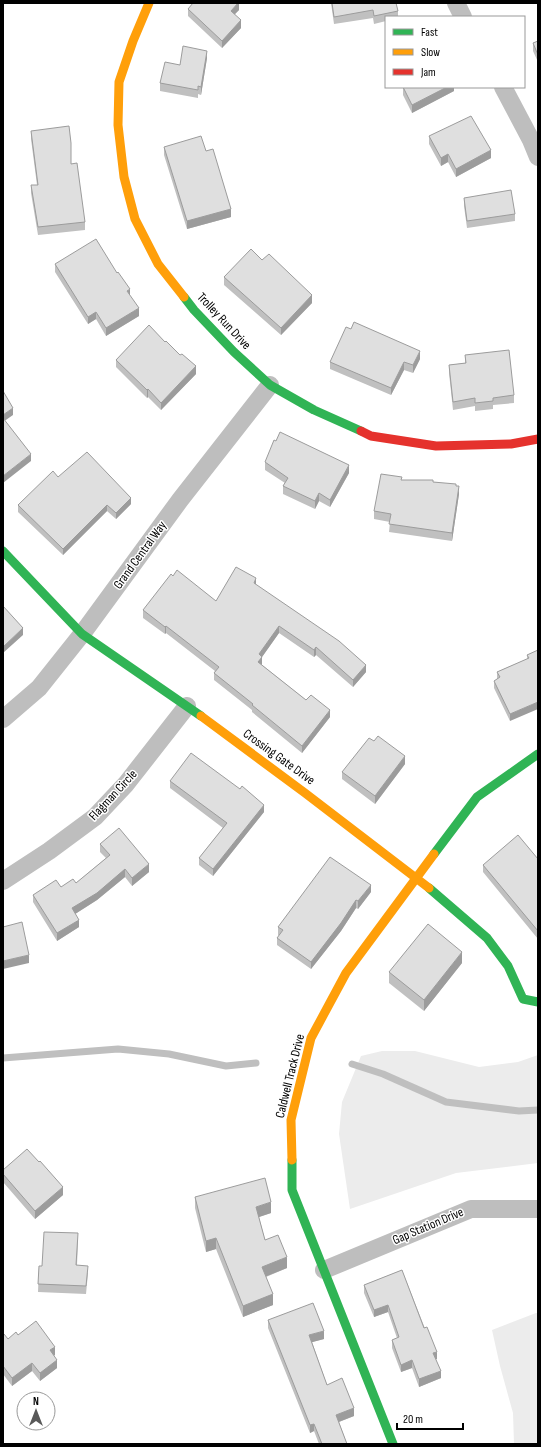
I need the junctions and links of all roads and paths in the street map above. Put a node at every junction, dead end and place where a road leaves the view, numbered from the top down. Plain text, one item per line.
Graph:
1 (149, 3) edge
2 (456, 3) edge
3 (462, 16) edge
4 (504, 88) edge
5 (538, 157) edge
6 (270, 385) junction
7 (538, 439) edge
8 (3, 551) edge
9 (82, 634) junction
10 (187, 706) junction
11 (3, 719) edge
12 (538, 754) edge
13 (416, 877) junction
14 (3, 880) edge
15 (538, 1002) edge
16 (538, 1209) edge
17 (324, 1270) junction
18 (392, 1444) edge

1 - 6 street, Trolley Run Drive
2 - 3 street
4 - 5 street
6 - 7 street, Trolley Run Drive
6 - 9 street, Grand Central Way
8 - 9 street, Crossing Gate Drive
9 - 10 street, Crossing Gate Drive
9 - 11 street, Grand Central Way
10 - 13 street, Crossing Gate Drive
10 - 14 street, Flagman Circle
12 - 13 street, Caldwell Track Drive
13 - 15 street, Crossing Gate Drive
13 - 17 street, Caldwell Track Drive
16 - 17 street, Gap Station Drive
17 - 18 street, Caldwell Track Drive

